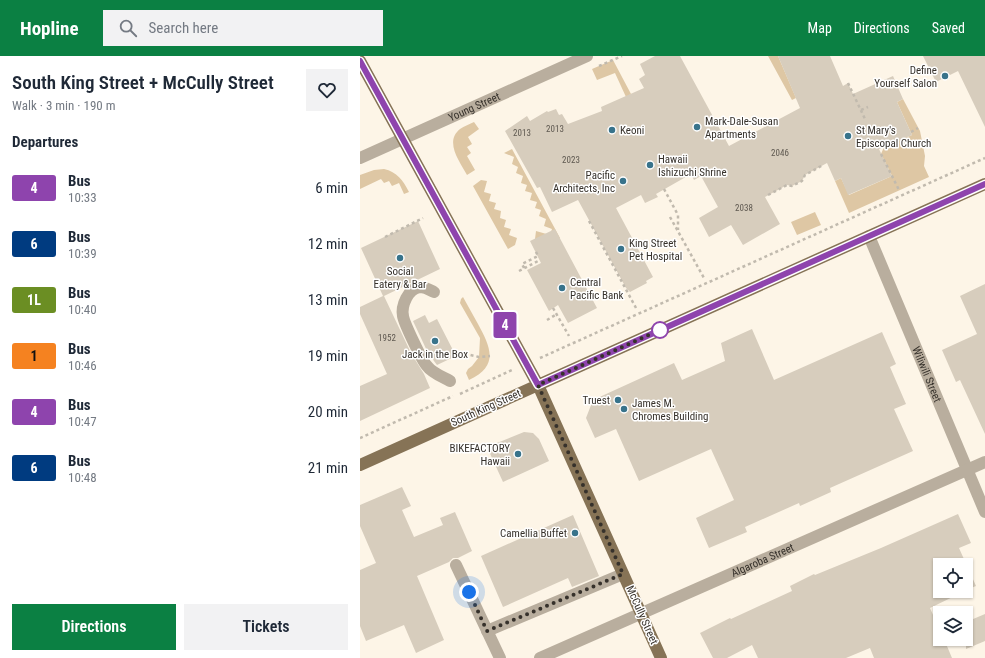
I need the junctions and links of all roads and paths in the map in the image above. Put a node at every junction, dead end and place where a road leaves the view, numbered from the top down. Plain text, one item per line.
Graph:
1 (587, 56) edge
2 (360, 61) edge
3 (848, 83) dead end
4 (868, 107) dead end
5 (861, 110) junction
6 (865, 119) dead end
7 (918, 128) dead end
8 (911, 132) dead end
9 (402, 139) junction
10 (881, 154) dead end
11 (360, 158) edge
12 (985, 158) edge
13 (823, 165) dead end
14 (985, 184) edge
15 (664, 189) dead end
16 (899, 190) dead end
17 (768, 195) dead end
18 (422, 218) dead end
19 (670, 218) dead end
20 (589, 220) dead end
21 (678, 231) junction
22 (869, 236) junction
23 (385, 237) dead end
24 (535, 250) dead end
25 (540, 260) dead end
26 (524, 268) junction
27 (520, 271) dead end
28 (704, 278) dead end
29 (434, 292) dead end
30 (554, 308) dead end
31 (636, 308) dead end
32 (557, 314) junction
33 (547, 320) dead end
34 (569, 336) dead end
35 (568, 345) dead end
36 (453, 351) dead end
37 (490, 356) dead end
38 (450, 381) dead end
39 (487, 381) dead end
40 (538, 385) junction
41 (360, 438) edge
42 (985, 462) edge
43 (360, 465) edge
44 (967, 470) junction
45 (985, 512) edge
46 (456, 565) dead end
47 (623, 574) junction
48 (641, 614) junction
49 (487, 631) junction
50 (500, 658) edge
51 (540, 658) edge
52 (661, 658) edge

1 - 9 street, Young Street
2 - 9 main road, McCully Street
3 - 5 path
4 - 5 path
5 - 6 path
7 - 8 path
9 - 11 street, Young Street
9 - 40 main road, McCully Street
10 - 16 path
12 - 35 path
13 - 17 path
14 - 22 main road, South King Street
15 - 21 path
18 - 23 path
19 - 21 path
20 - 31 path
21 - 28 path
22 - 40 main road, South King Street
22 - 44 street, Wiliwili Street
24 - 26 path
25 - 26 path
26 - 27 path
29 - 38 street
30 - 32 path
32 - 33 path
32 - 34 path
36 - 37 path
39 - 41 path
40 - 43 main road, South King Street
40 - 47 main road, McCully Street
42 - 44 street, Algaroba Street
44 - 45 street, Wiliwili Street
44 - 48 street, Algaroba Street
46 - 49 street
47 - 48 main road, McCully Street
47 - 49 street
48 - 51 street, Algaroba Street
48 - 52 main road, McCully Street
49 - 50 street

